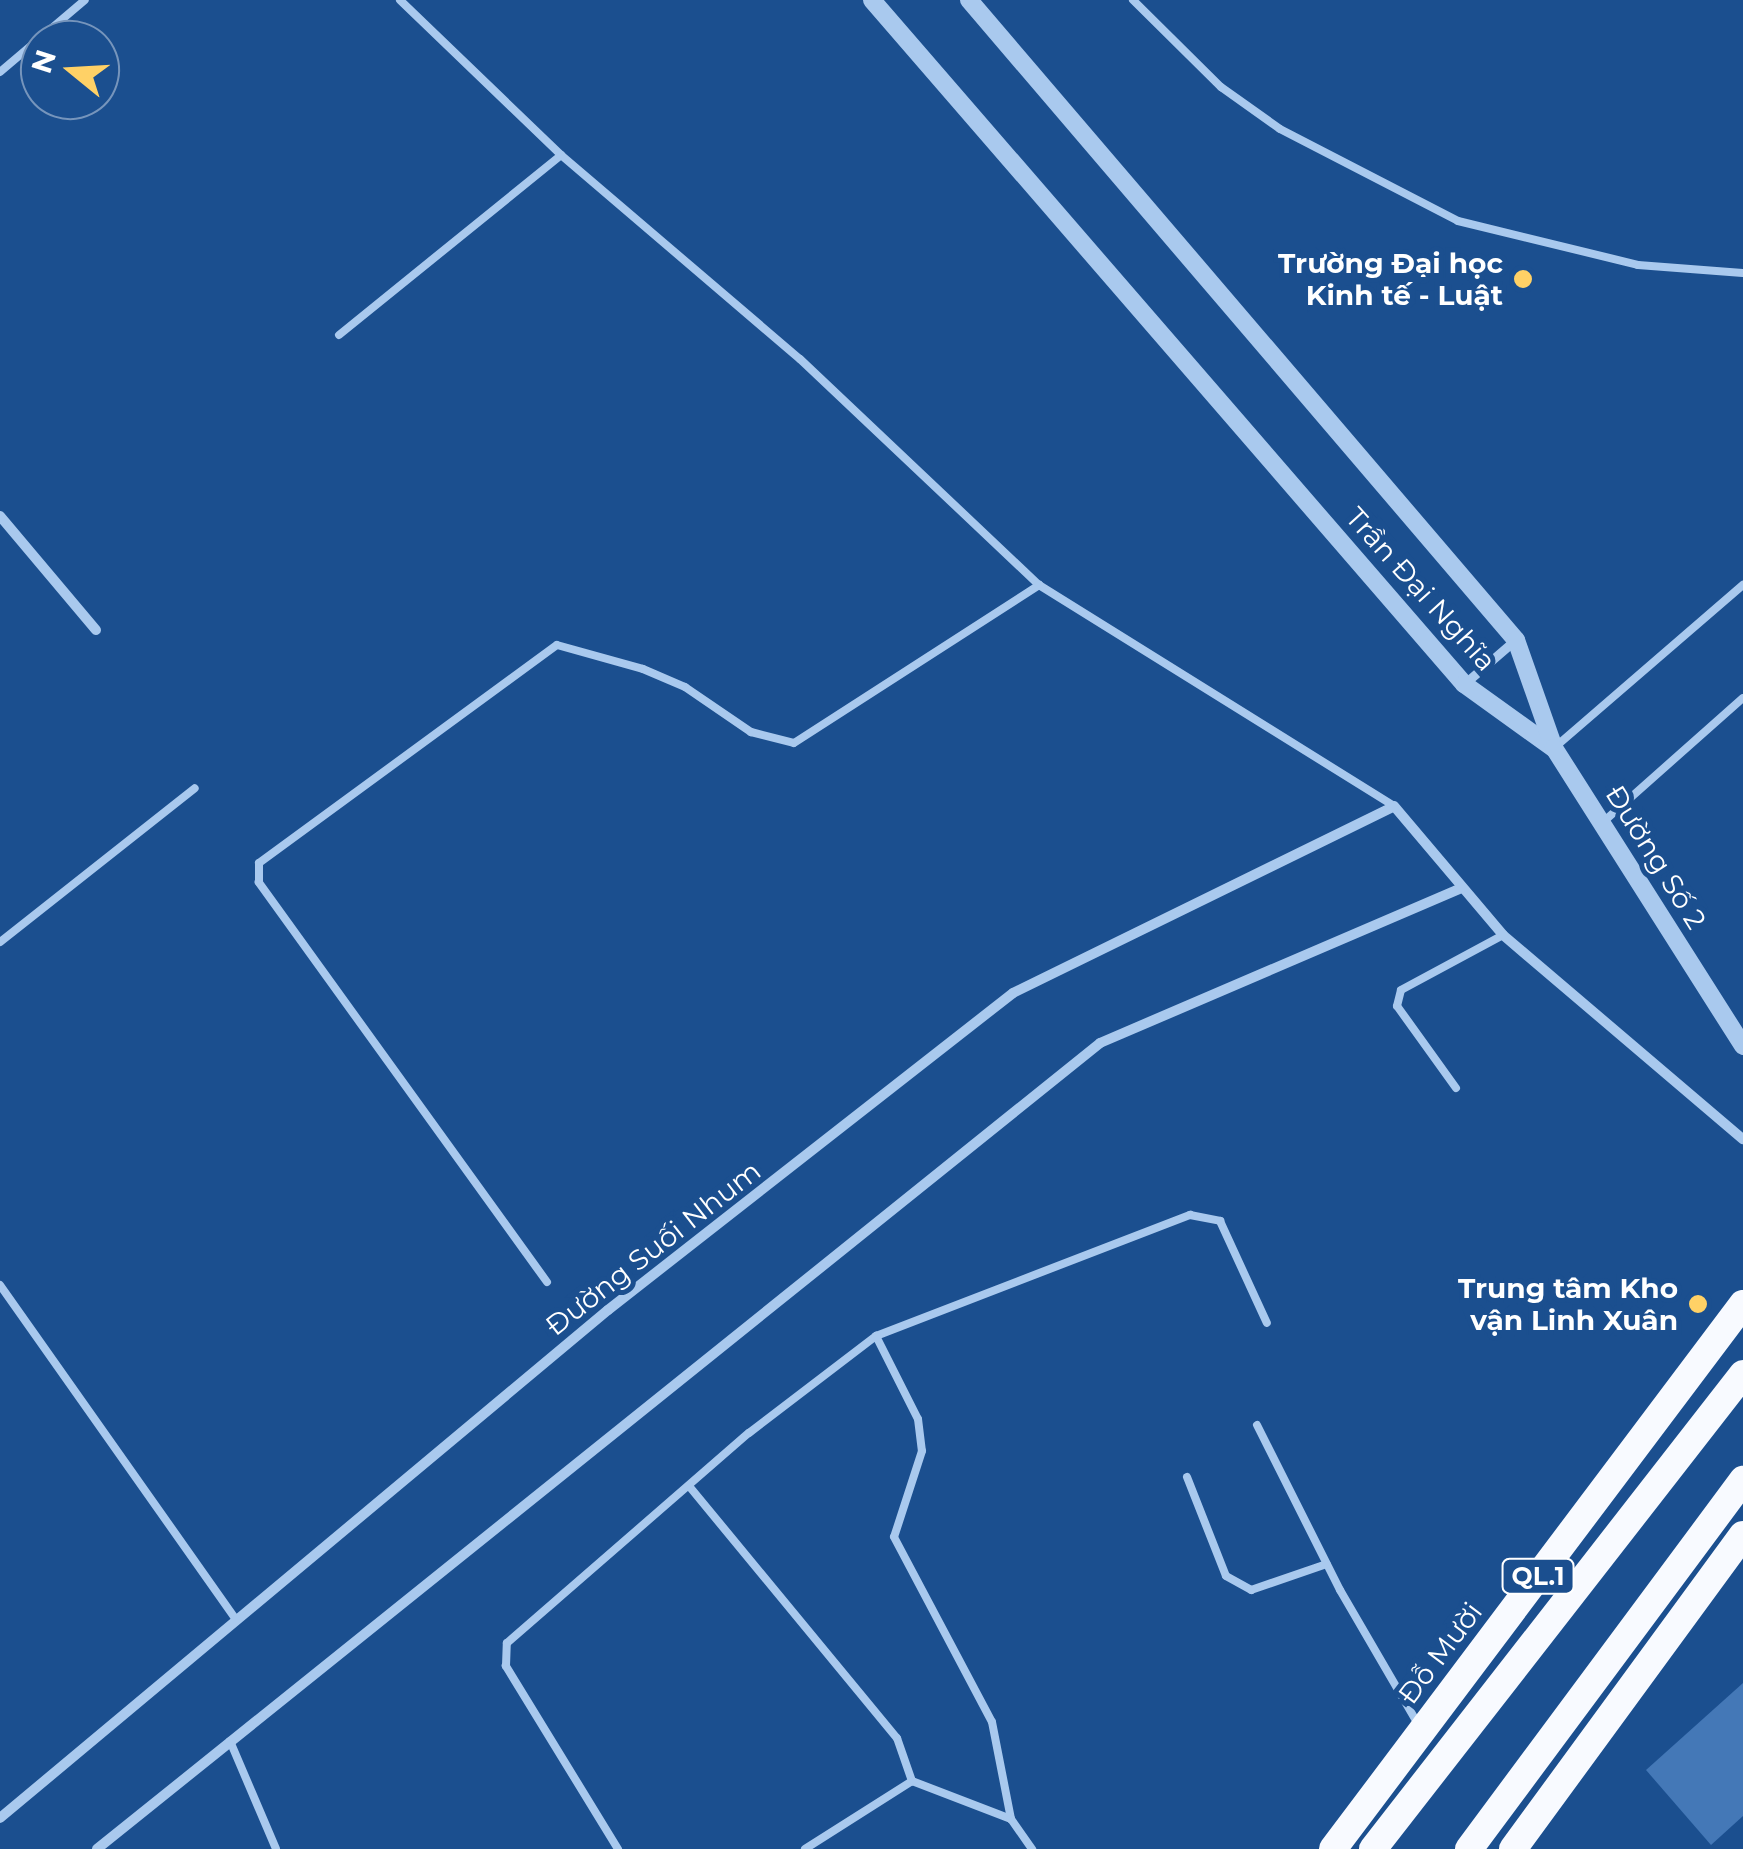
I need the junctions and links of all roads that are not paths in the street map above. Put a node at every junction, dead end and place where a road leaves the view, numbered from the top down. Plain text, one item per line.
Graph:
1 (86, 0) edge
2 (400, 0) edge
3 (872, 0) edge
4 (969, 0) edge
5 (1133, 0) edge
6 (0, 72) edge
7 (561, 155) junction
8 (1743, 274) edge
9 (338, 335) dead end
10 (0, 516) edge
11 (1038, 585) junction
12 (1743, 585) edge
13 (96, 630) dead end
14 (1516, 640) junction
15 (1464, 684) junction
16 (1743, 698) edge
17 (1554, 748) junction
18 (195, 788) dead end
19 (1394, 806) junction
20 (1602, 823) junction
21 (1461, 888) junction
22 (1503, 935) junction
23 (0, 942) edge
24 (1743, 1046) edge
25 (1456, 1088) dead end
26 (1743, 1139) edge
27 (547, 1282) dead end
28 (0, 1285) edge
29 (1743, 1304) edge
30 (1267, 1323) dead end
31 (876, 1336) junction
32 (1743, 1374) edge
33 (1257, 1424) dead end
34 (1187, 1477) dead end
35 (1743, 1480) edge
36 (688, 1486) junction
37 (1743, 1535) edge
38 (1327, 1564) junction
39 (236, 1619) junction
40 (1422, 1730) junction
41 (230, 1741) junction
42 (1440, 1758) junction
43 (912, 1781) junction
44 (0, 1818) edge
45 (1011, 1820) junction
46 (98, 1849) edge
47 (276, 1849) edge
48 (618, 1849) edge
49 (804, 1849) edge
50 (1032, 1849) edge
51 (1332, 1849) edge
52 (1373, 1849) edge
53 (1469, 1849) edge
54 (1513, 1849) edge

1 - 6 lane
2 - 7 lane
3 - 15 street, Trần Đại Nghĩa
4 - 14 street, Trần Đại Nghĩa
5 - 8 lane
7 - 9 lane
7 - 11 lane
10 - 13 street
11 - 19 lane
11 - 27 lane
12 - 17 lane
14 - 15 street
14 - 17 street, Trần Đại Nghĩa
15 - 17 street, Trần Đại Nghĩa
16 - 20 lane
17 - 20 street, Đường Số 2
18 - 23 lane
19 - 21 street
19 - 39 street, Đường Suối Nhum
20 - 24 street, Đường Số 2
21 - 22 street
21 - 41 street
22 - 25 lane
22 - 26 street
28 - 39 lane
29 - 40 highway, Đỗ Mười / QL.1
30 - 31 lane
31 - 36 lane
31 - 45 lane
32 - 42 highway, QL.1
33 - 38 lane
34 - 38 lane
35 - 53 highway
36 - 43 lane
36 - 48 lane
37 - 54 highway
38 - 40 lane
39 - 44 street, Đường Suối Nhum
40 - 42 lane
40 - 51 highway, Đỗ Mười / QL.1
41 - 46 street
41 - 47 lane
42 - 52 highway, QL.1
43 - 45 lane
43 - 49 lane
45 - 50 lane

